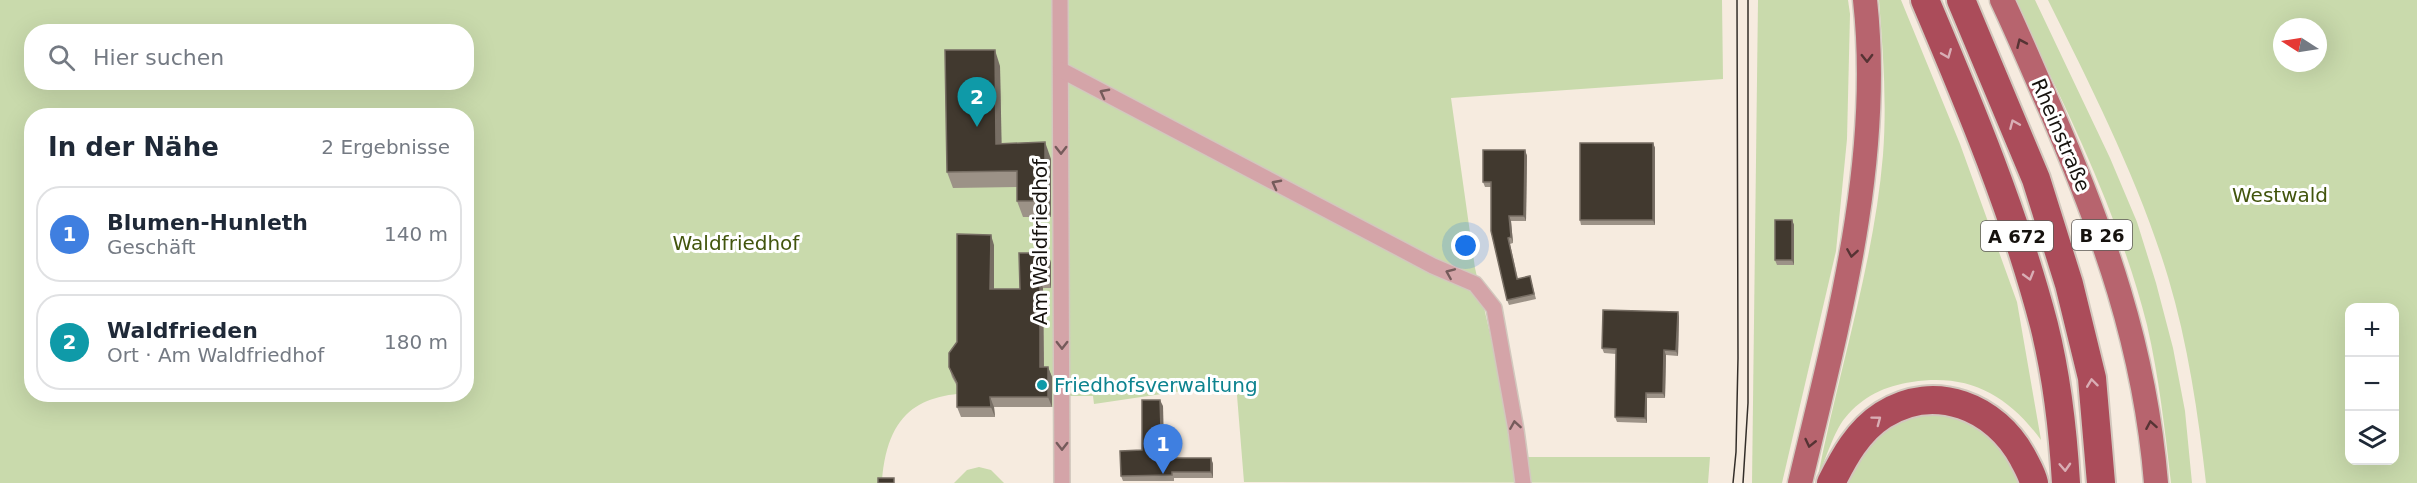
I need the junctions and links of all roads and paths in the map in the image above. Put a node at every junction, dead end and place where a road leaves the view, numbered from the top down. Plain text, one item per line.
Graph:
1 (1060, 0) edge
2 (1865, 0) edge
3 (1925, 0) edge
4 (1961, 0) edge
5 (2002, 0) edge
6 (1060, 70) junction
7 (1062, 483) edge
8 (1523, 483) edge
9 (1800, 483) edge
10 (1831, 483) edge
11 (2034, 483) edge
12 (2066, 483) edge
13 (2101, 483) edge
14 (2156, 483) edge

1 - 6 street, Am Waldfriedhof
2 -> 9 main road
3 -> 12 highway, A 672
13 -> 4 highway, A 672
14 -> 5 main road, Rheinstraße / B 26
6 -> 7 street, Am Waldfriedhof
8 -> 6 street
10 -> 11 highway

